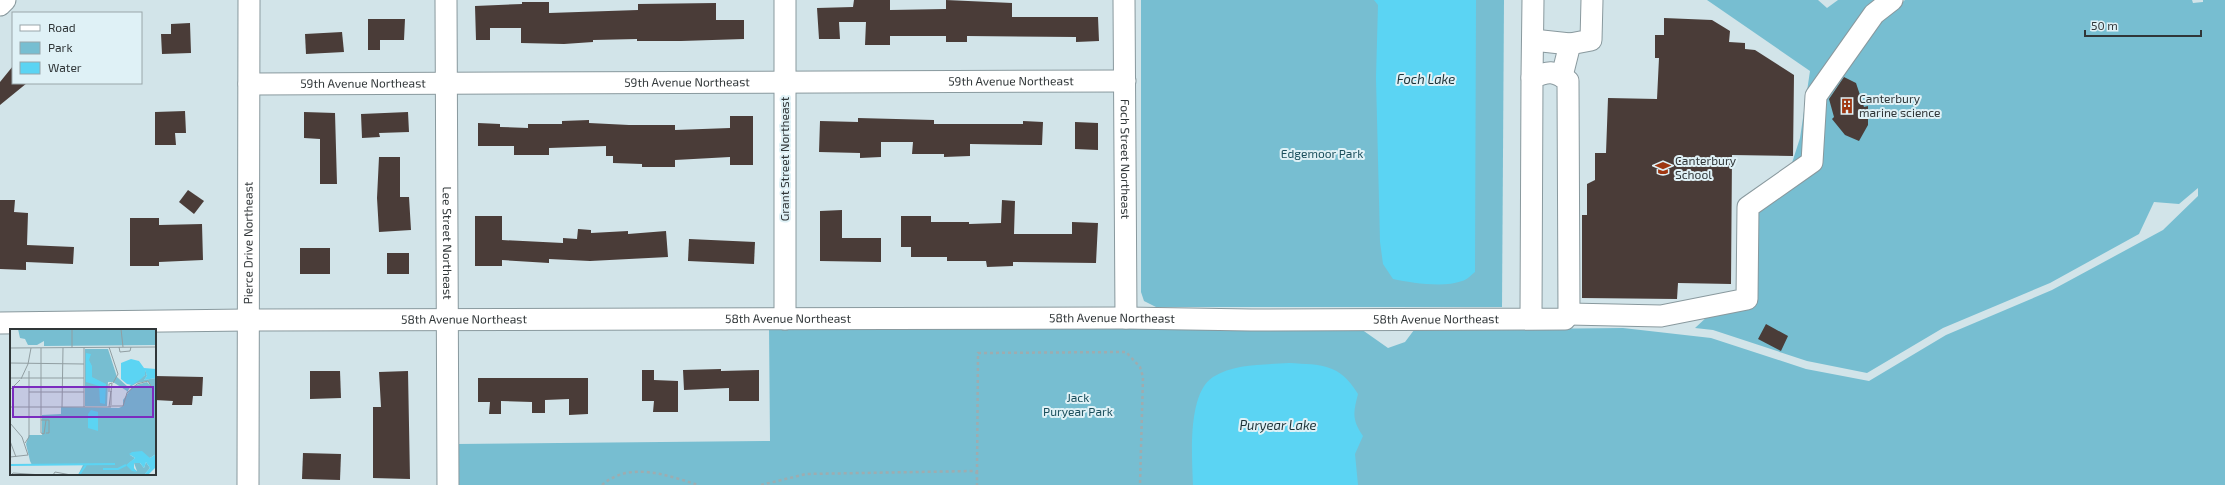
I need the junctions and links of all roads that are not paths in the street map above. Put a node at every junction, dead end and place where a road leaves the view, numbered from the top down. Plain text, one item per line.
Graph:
1 (5, 0) edge
2 (249, 0) edge
3 (446, 0) edge
4 (785, 0) edge
5 (1124, 0) edge
6 (1533, 0) edge
7 (1592, 0) edge
8 (1892, 0) edge
9 (0, 5) edge
10 (1533, 40) junction
11 (1570, 44) junction
12 (1562, 76) junction
13 (1532, 78) junction
14 (1125, 81) junction
15 (446, 83) junction
16 (785, 83) junction
17 (249, 84) junction
18 (1569, 312) junction
19 (1126, 318) junction
20 (1531, 318) junction
21 (785, 319) junction
22 (247, 320) junction
23 (448, 320) junction
24 (0, 323) edge
25 (248, 485) edge
26 (448, 485) edge

1 - 9 street
2 - 17 street, Pierce Drive Northeast
3 - 15 street, Lee Street Northeast
4 - 16 street, Grant Street Northeast
5 - 14 street, Foch Street Northeast
6 - 10 street
7 - 11 street
8 - 18 street, 58th Avenue Northeast
10 - 11 street
10 - 13 street
11 - 12 street
12 - 13 street
12 - 18 street
13 - 20 street
14 - 16 street, 59th Avenue Northeast
14 - 19 street, Foch Street Northeast
15 - 16 street, 59th Avenue Northeast
15 - 17 street, 59th Avenue Northeast
15 - 23 street, Lee Street Northeast
16 - 21 street, Grant Street Northeast
17 - 22 street, Pierce Drive Northeast
18 - 20 street, 58th Avenue Northeast
19 - 20 street, 58th Avenue Northeast
19 - 21 street, 58th Avenue Northeast
21 - 23 street, 58th Avenue Northeast
22 - 23 street, 58th Avenue Northeast
22 - 24 street, 58th Avenue Northeast
22 - 25 street, Pierce Drive Northeast
23 - 26 street, Lee Street Northeast

